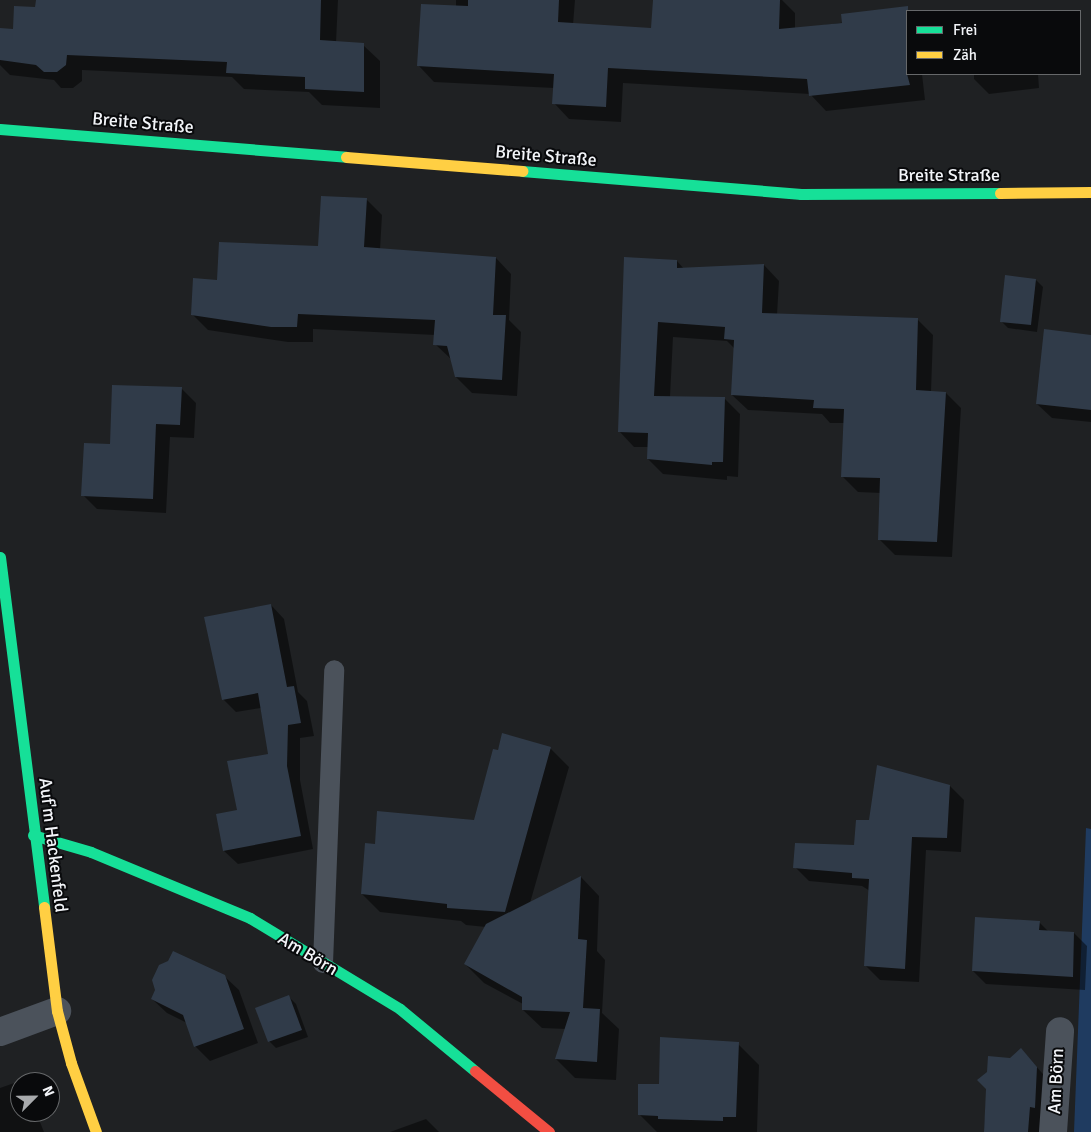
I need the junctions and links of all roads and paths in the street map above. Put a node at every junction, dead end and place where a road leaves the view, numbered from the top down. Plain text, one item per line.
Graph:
1 (0, 130) edge
2 (1091, 192) edge
3 (0, 557) edge
4 (334, 670) dead end
5 (33, 835) junction
6 (324, 963) junction
7 (57, 1011) junction
8 (1060, 1031) dead end
9 (0, 1032) edge
10 (96, 1132) edge
11 (549, 1132) edge
12 (1054, 1132) edge

1 - 2 street, Breite Straße
3 - 5 street, Auf'm Hackenfeld
4 - 6 lane
5 - 6 street, Am Börn
5 - 7 street, Auf'm Hackenfeld
6 - 11 street, Am Börn
7 - 9 street
7 - 10 street, Auf'm Hackenfeld
8 - 12 street, Am Börn

